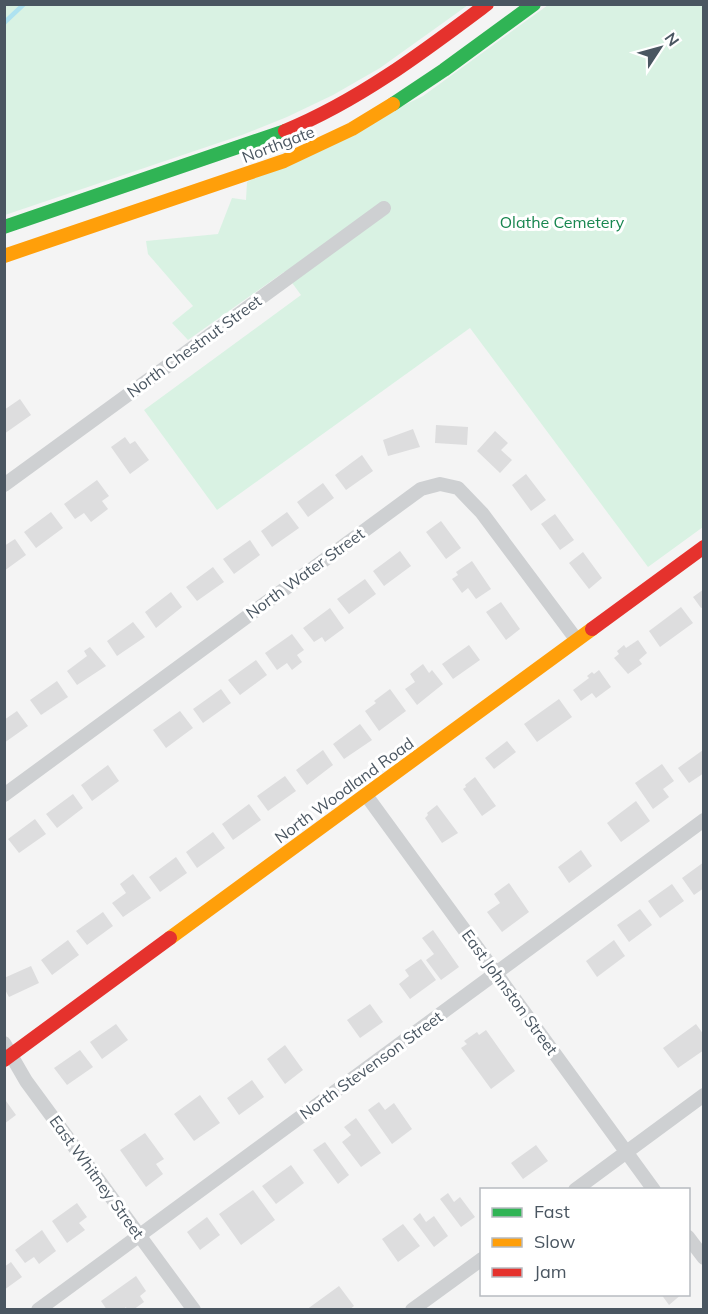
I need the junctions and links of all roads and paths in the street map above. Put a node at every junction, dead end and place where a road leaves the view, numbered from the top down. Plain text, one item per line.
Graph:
1 (487, 4) edge
2 (534, 4) edge
3 (384, 208) dead end
4 (4, 227) edge
5 (4, 256) edge
6 (4, 485) edge
7 (704, 547) edge
8 (576, 639) junction
9 (4, 795) edge
10 (366, 795) junction
11 (704, 820) edge
12 (496, 973) junction
13 (7, 1052) edge
14 (704, 1095) edge
15 (626, 1152) junction
16 (578, 1188) edge
17 (653, 1188) edge
18 (140, 1235) junction
19 (690, 1240) edge
20 (704, 1258) edge
21 (480, 1259) edge
22 (38, 1310) edge
23 (194, 1310) edge
24 (412, 1310) edge

1 - 4 main road, Northgate
2 - 5 main road, Northgate
3 - 6 street, North Chestnut Street
7 - 8 main road, North Woodland Road
8 - 9 street, North Water Street
8 - 10 main road, North Woodland Road
10 - 12 street, East Johnston Street
10 - 13 main road, North Woodland Road
11 - 12 street, North Stevenson Street
12 - 15 street, East Johnston Street
12 - 18 street, North Stevenson Street
13 - 18 street, East Whitney Street
14 - 15 street
15 - 16 street
15 - 17 street, East Johnston Street
18 - 22 street, North Stevenson Street
18 - 23 street, East Whitney Street
19 - 20 street
21 - 24 street

